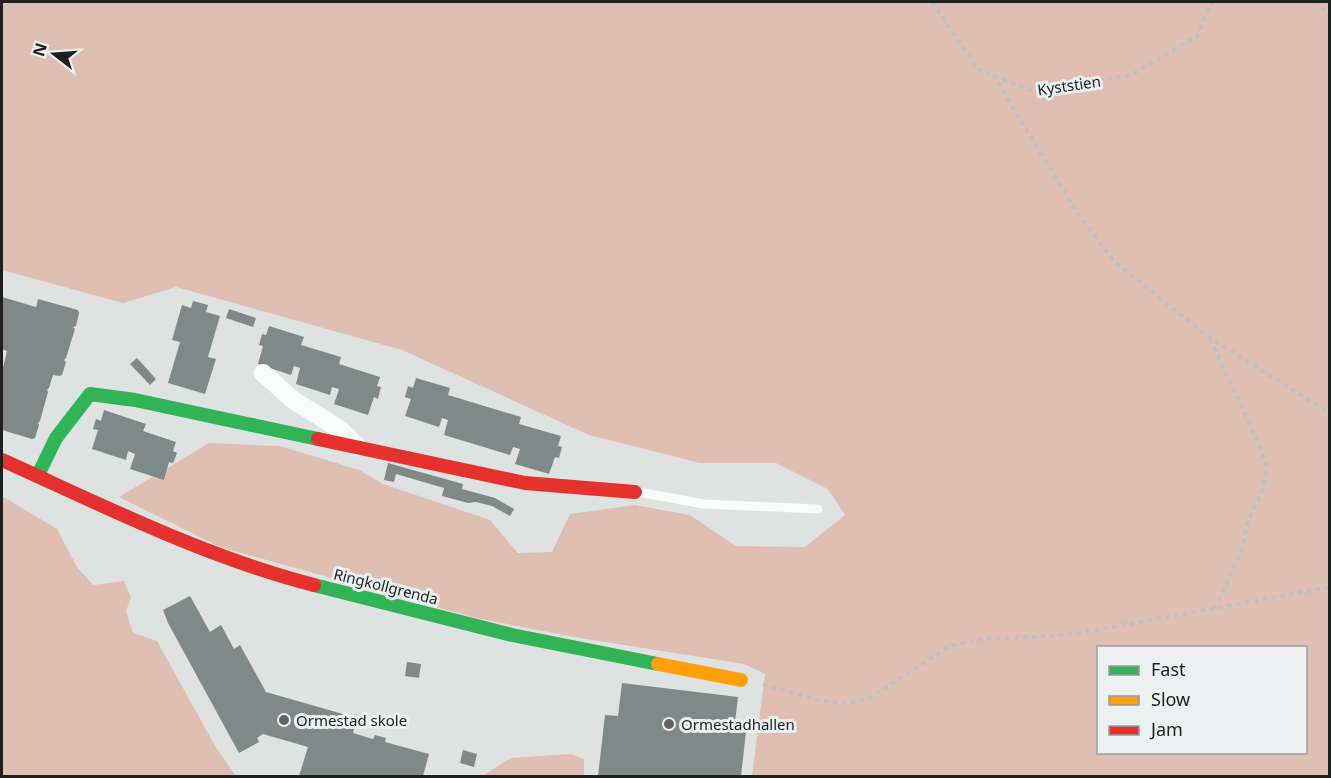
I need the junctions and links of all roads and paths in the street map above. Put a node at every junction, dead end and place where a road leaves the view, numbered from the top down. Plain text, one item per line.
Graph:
1 (932, 2) edge
2 (1212, 2) edge
3 (1315, 2) edge
4 (1329, 16) edge
5 (993, 75) junction
6 (1210, 338) junction
7 (263, 373) dead end
8 (1329, 412) edge
9 (359, 449) junction
10 (2, 460) edge
11 (38, 476) junction
12 (635, 492) joint
13 (818, 509) dead end
14 (1329, 587) edge
15 (1215, 608) junction
16 (741, 680) joint

1 - 5 path, Kyststien
2 - 5 path, Kyststien
3 - 4 path
5 - 6 path
6 - 8 path
6 - 15 path
7 - 9 street
9 - 11 street
9 - 12 street
10 - 11 street, Ringkollgrenda
11 - 16 street, Ringkollgrenda
12 - 13 lane
14 - 15 path
15 - 16 path

